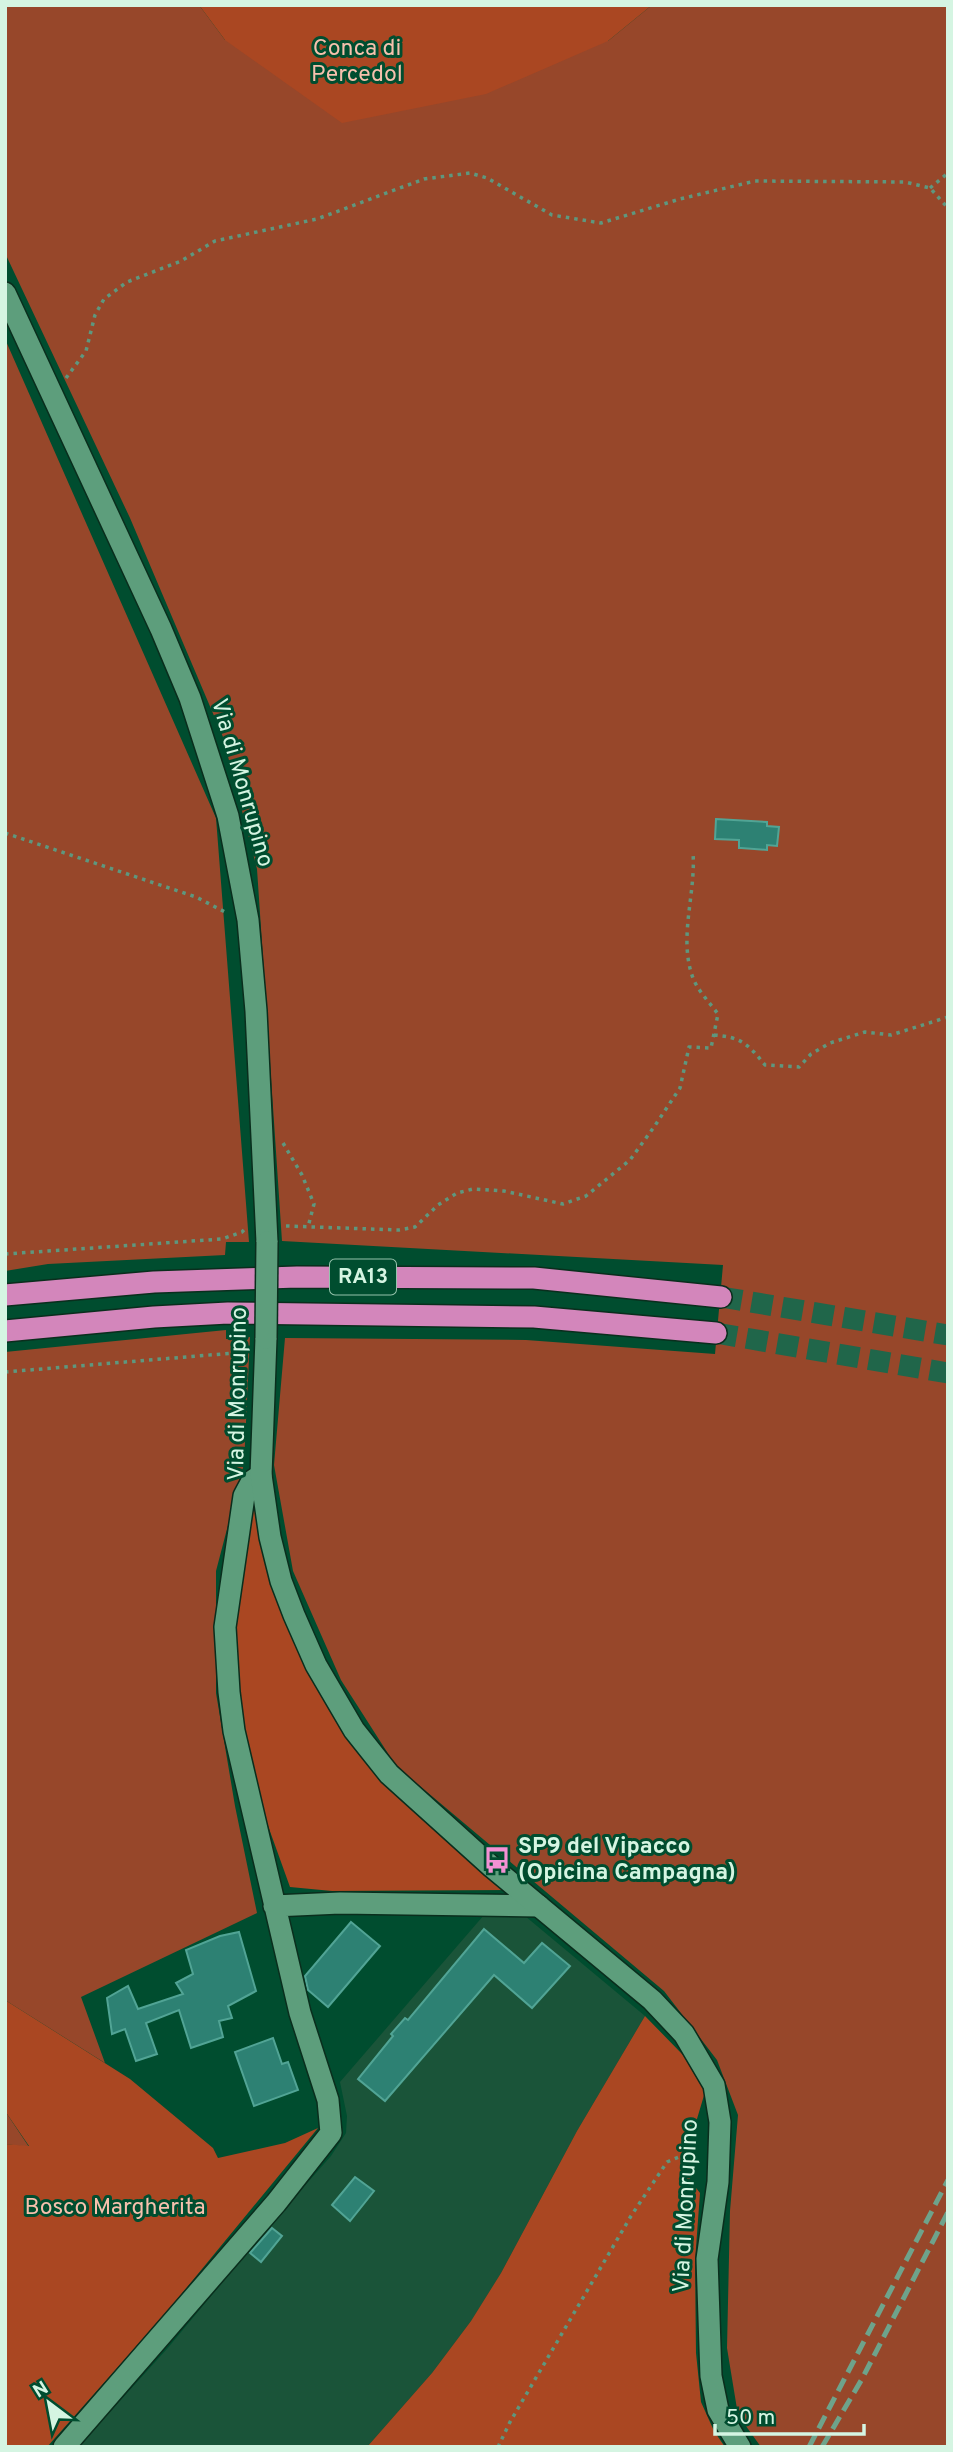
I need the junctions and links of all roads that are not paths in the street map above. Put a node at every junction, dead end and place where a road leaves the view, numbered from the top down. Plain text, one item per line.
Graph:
1 (5, 293) edge
2 (5, 1295) edge
3 (721, 1297) tunnel mouth
4 (5, 1331) edge
5 (716, 1333) tunnel mouth
6 (261, 1475) junction
7 (274, 1906) junction
8 (539, 1906) junction
9 (64, 2447) edge
10 (740, 2447) edge

1 - 6 main road, Via di Monrupino, bridge
2 - 3 highway, RA13
4 - 5 highway, RA13
6 - 7 main road
6 - 8 main road, Via di Monrupino
7 - 8 main road
7 - 9 main road
8 - 10 main road, Via di Monrupino

